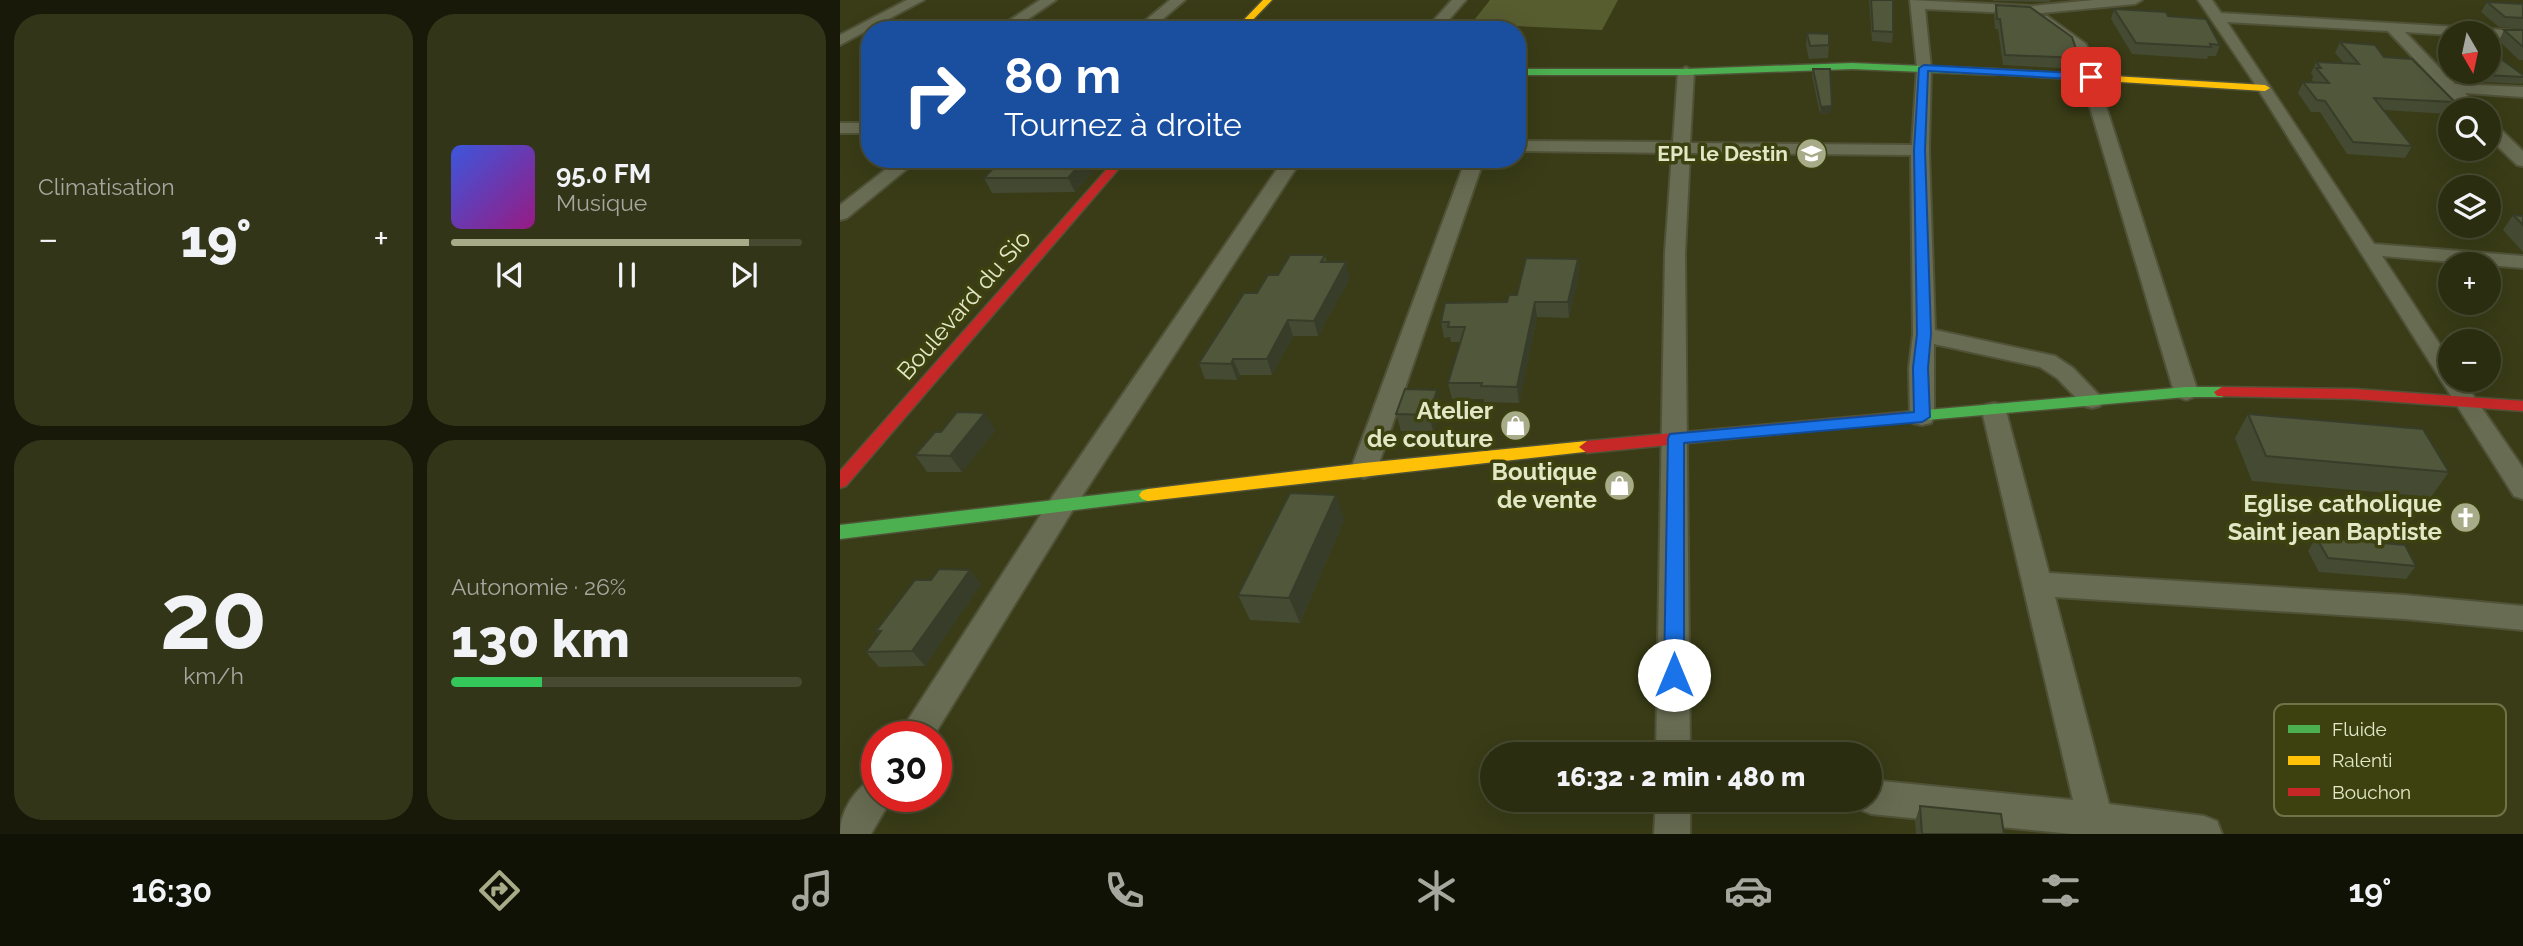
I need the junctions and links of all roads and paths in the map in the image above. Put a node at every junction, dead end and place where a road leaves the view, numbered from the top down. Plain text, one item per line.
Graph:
1 (917, 0) edge
2 (1049, 0) edge
3 (1178, 0) edge
4 (1268, 0) edge
5 (1459, 0) edge
6 (2135, 0) edge
7 (2205, 0) edge
8 (1917, 2) edge
9 (2059, 4) edge
10 (2032, 10) junction
11 (2217, 17) junction
12 (874, 21) edge
13 (1016, 21) edge
14 (1152, 21) edge
15 (1247, 21) edge
16 (1440, 21) edge
17 (2392, 27) junction
18 (861, 28) edge
19 (2523, 35) edge
20 (844, 36) edge
21 (1924, 68) junction
22 (1526, 72) edge
23 (1686, 72) junction
24 (2091, 77) junction
25 (2265, 88) junction
26 (2450, 88) junction
27 (2523, 92) edge
28 (2460, 98) edge
29 (861, 118) edge
30 (843, 128) edge
31 (861, 128) edge
32 (2501, 140) edge
33 (1526, 146) edge
34 (1681, 148) junction
35 (1920, 150) junction
36 (2523, 161) edge
37 (899, 168) edge
38 (1114, 168) edge
39 (1287, 168) edge
40 (1472, 168) edge
41 (840, 215) edge
42 (2368, 249) junction
43 (2523, 262) edge
44 (1924, 334) junction
45 (2438, 359) edge
46 (2438, 386) edge
47 (2186, 392) junction
48 (2459, 392) edge
49 (2474, 392) edge
50 (2092, 400) junction
51 (2523, 407) edge
52 (1994, 411) junction
53 (1922, 417) junction
54 (1676, 438) junction
55 (1364, 469) junction
56 (840, 482) edge
57 (2523, 489) edge
58 (1061, 506) junction
59 (840, 531) edge
60 (2035, 584) junction
61 (2523, 618) edge
62 (924, 721) edge
63 (1673, 742) edge
64 (1882, 798) edge
65 (865, 812) edge
66 (1673, 812) edge
67 (2095, 819) junction
68 (850, 834) edge
69 (1672, 834) edge
70 (2204, 834) edge

1 - 12 street
2 - 13 street
3 - 14 street
4 - 15 street
5 - 16 street
6 - 9 street
7 - 11 street
8 - 10 street
8 - 21 street
9 - 10 street
10 - 24 street
11 - 17 street
11 - 25 street
17 - 19 street
17 - 26 street
18 - 20 street
21 - 23 street
21 - 24 street
21 - 35 street
22 - 23 street
23 - 34 street
24 - 25 street
24 - 47 street
25 - 42 street
26 - 27 street
26 - 28 street
29 - 30 street
30 - 31 street
32 - 36 street
33 - 34 street
34 - 35 street
34 - 54 street
35 - 44 street
37 - 41 street
38 - 56 street, Boulevard du Sio
39 - 58 street
40 - 55 street
42 - 43 street
42 - 45 street
44 - 50 street
44 - 53 street
46 - 47 street
47 - 50 street
48 - 57 street
49 - 51 street
50 - 52 street
52 - 53 street
52 - 60 street
53 - 54 street
54 - 55 street
54 - 63 street
55 - 58 street
58 - 59 street
58 - 62 street
60 - 61 street
60 - 67 street
64 - 67 street
65 - 68 street
66 - 69 street
67 - 70 street

